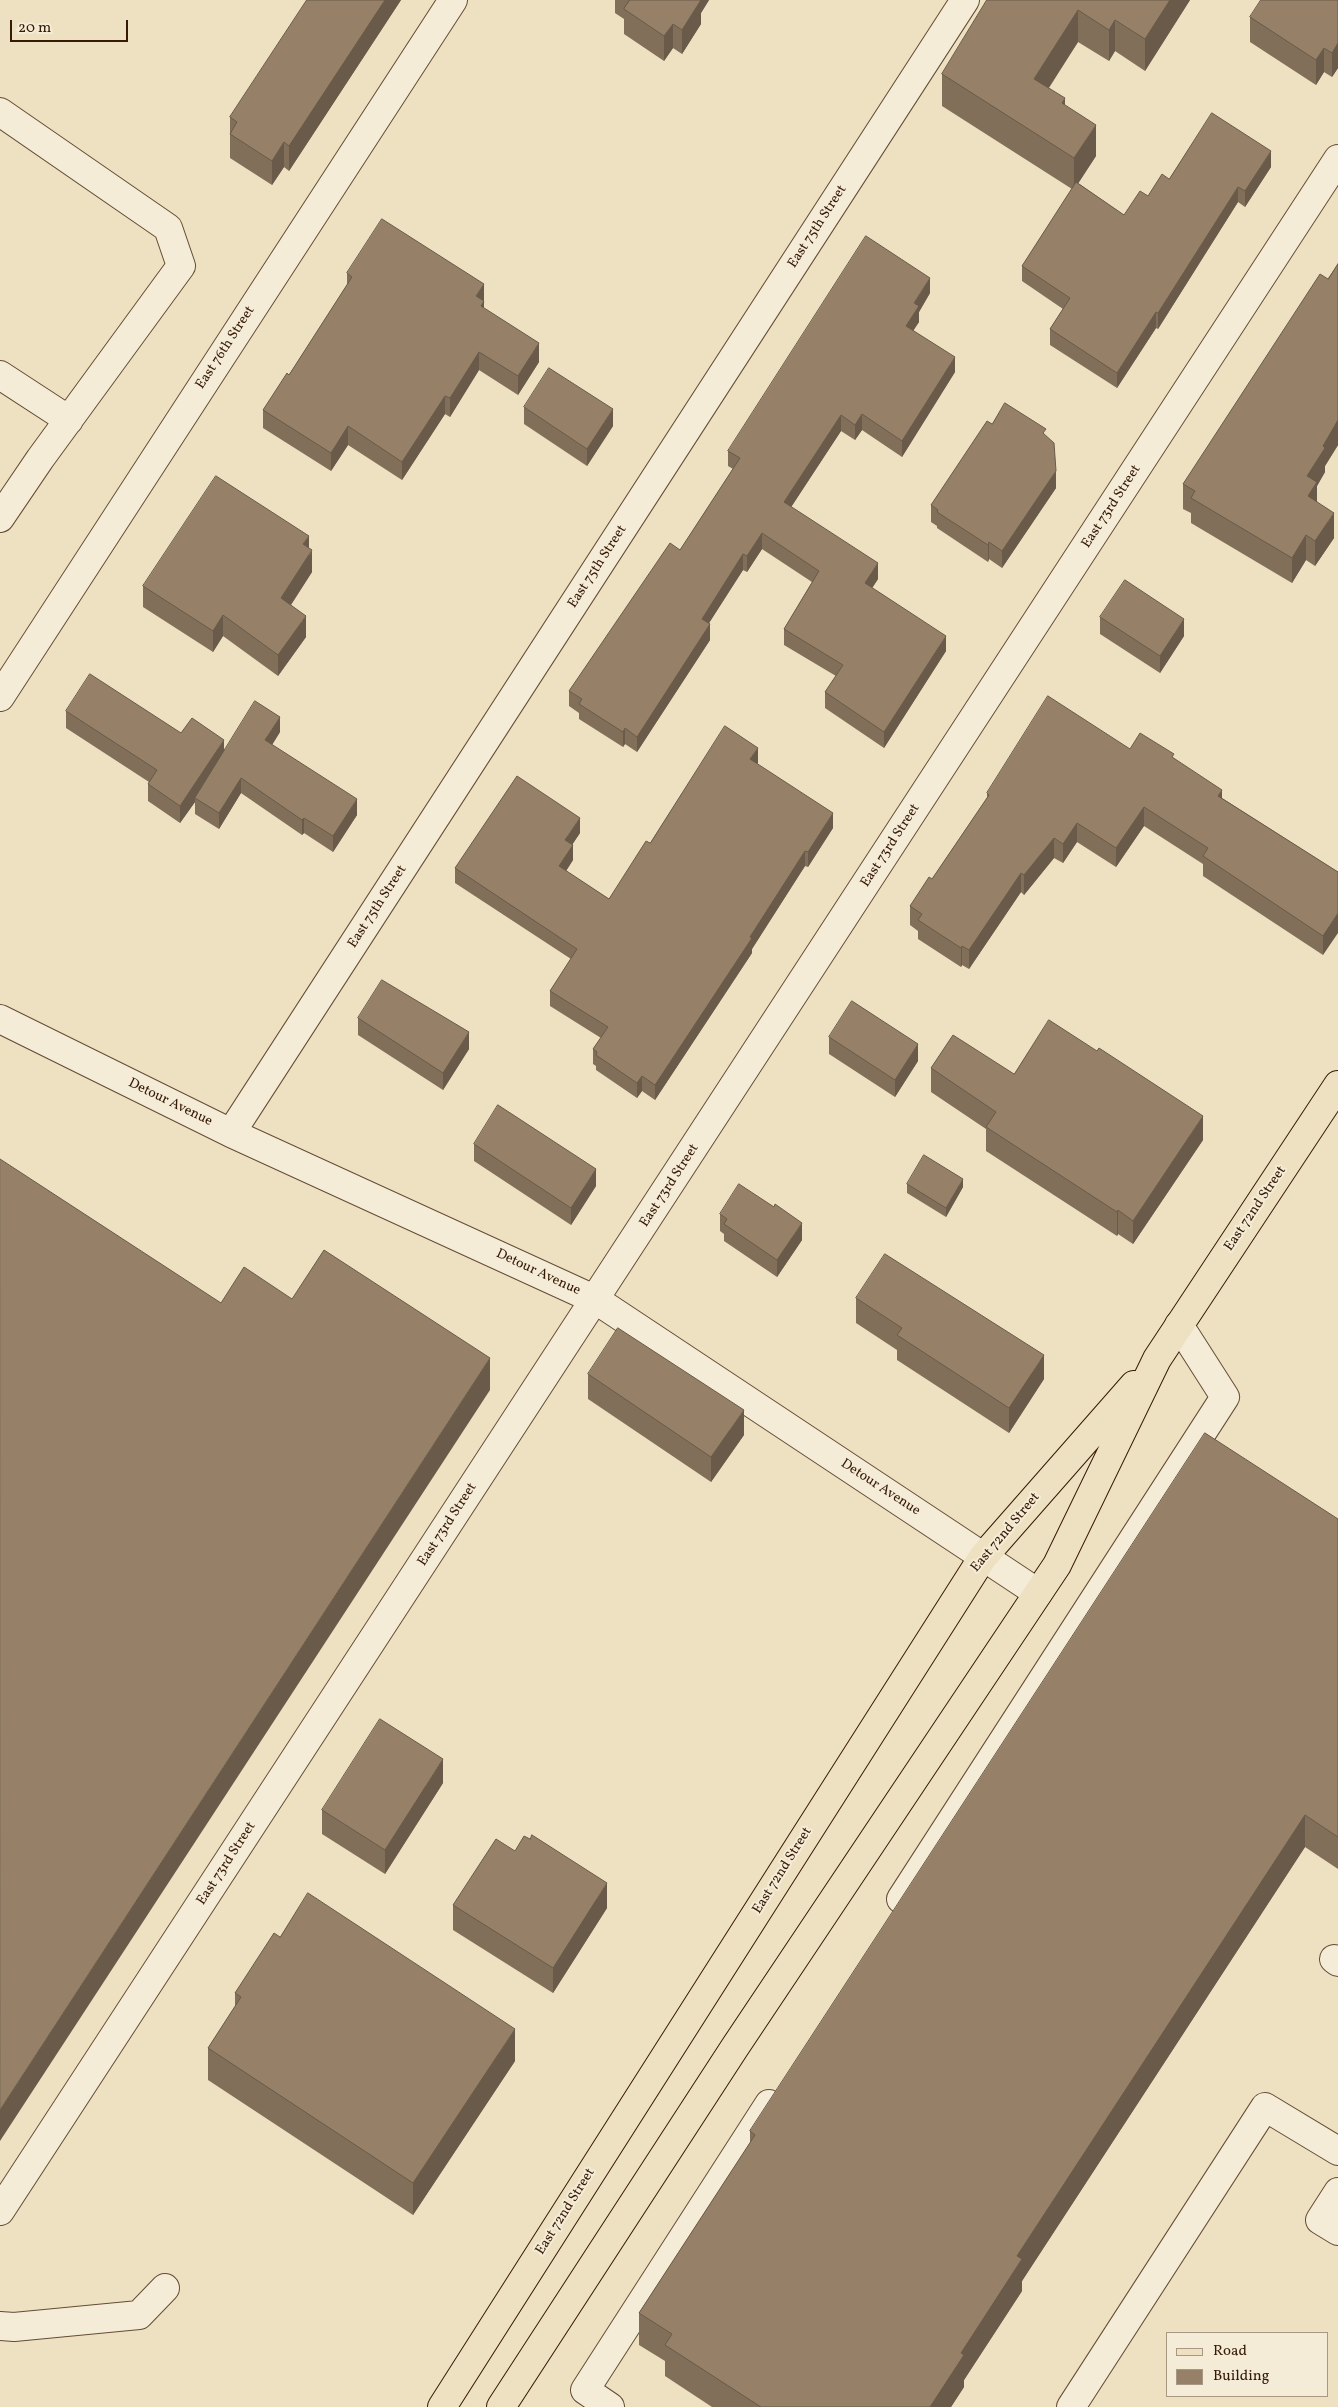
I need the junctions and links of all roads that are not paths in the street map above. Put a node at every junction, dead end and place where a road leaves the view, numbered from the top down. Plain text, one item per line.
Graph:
1 (453, 0) edge
2 (965, 0) edge
3 (0, 112) edge
4 (1338, 159) edge
5 (0, 375) edge
6 (69, 420) junction
7 (0, 518) edge
8 (9, 664) edge
9 (0, 697) edge
10 (0, 1019) edge
11 (1338, 1085) edge
12 (231, 1134) junction
13 (596, 1300) junction
14 (1179, 1325) junction
15 (1157, 1359) junction
16 (983, 1557) junction
17 (1038, 1593) junction
18 (888, 1920) edge
19 (785, 2079) edge
20 (1338, 2151) edge
21 (1338, 2192) edge
22 (0, 2211) edge
23 (1338, 2232) edge
24 (165, 2288) dead end
25 (0, 2326) edge
26 (608, 2406) edge
27 (442, 2407) edge
28 (501, 2407) edge
29 (1071, 2407) edge

1 - 8 street, East 76th Street
2 - 12 street, East 75th Street
3 - 6 street
4 - 13 street, East 73rd Street
5 - 6 street
6 - 7 street
8 - 9 street, East 76th Street
10 - 12 street, Detour Avenue
11 - 14 main road, East 72nd Street
12 - 13 street, Detour Avenue
13 - 16 street, Detour Avenue
13 - 22 street, East 73rd Street
14 - 15 main road, East 72nd Street
14 - 18 street
15 - 16 main road, East 72nd Street
15 - 17 main road, East 72nd Street
16 - 17 street, Detour Avenue
16 - 27 main road, East 72nd Street
17 - 28 main road, East 72nd Street
19 - 26 street
20 - 29 street
21 - 23 street
24 - 25 street

